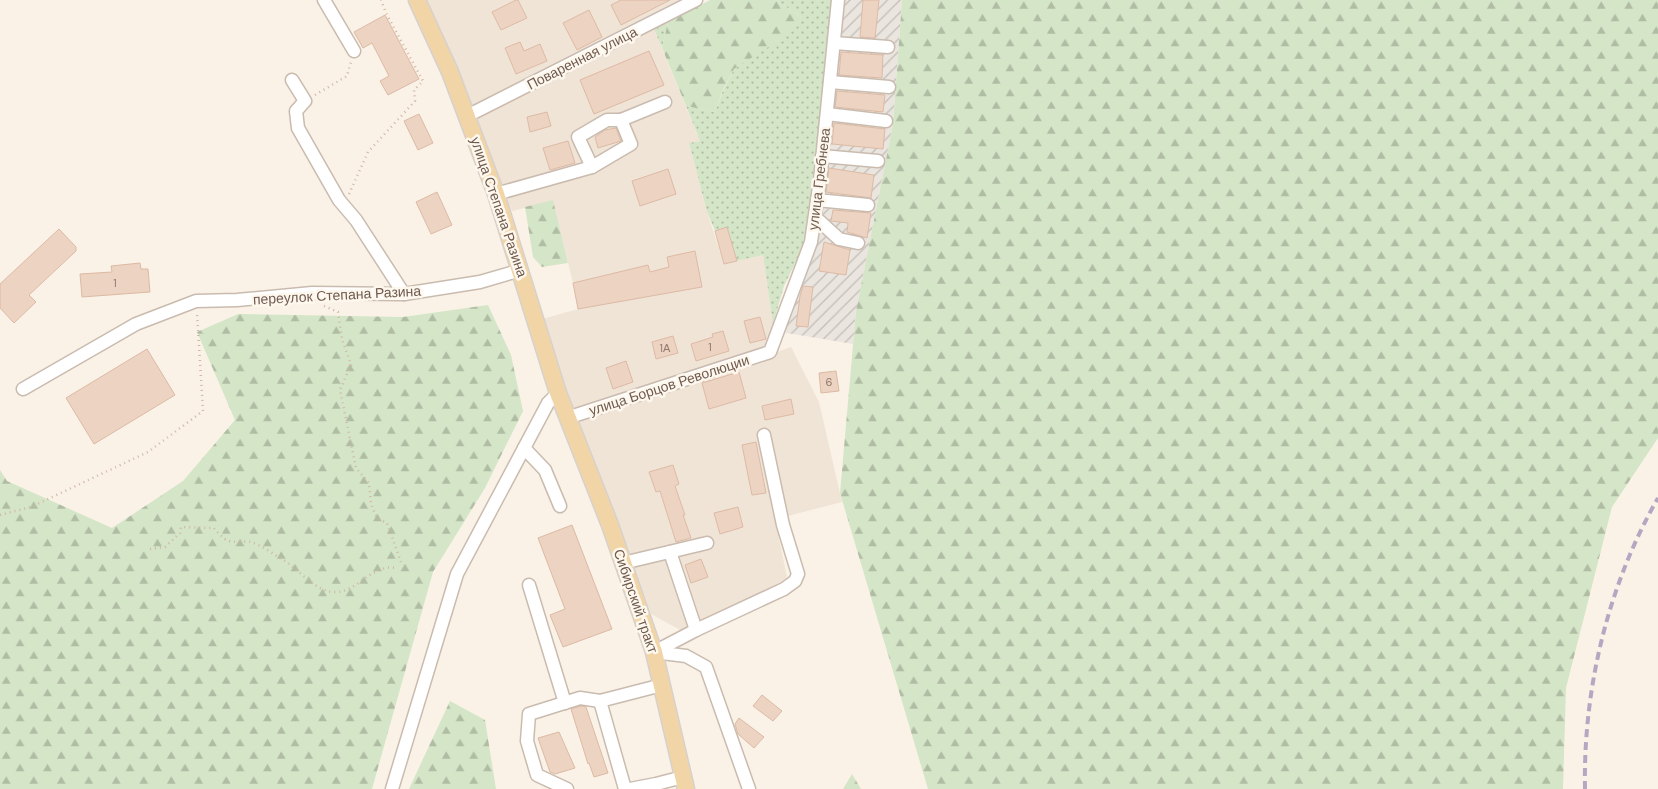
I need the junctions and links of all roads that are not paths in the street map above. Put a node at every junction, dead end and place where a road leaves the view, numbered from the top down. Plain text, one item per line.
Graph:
1 (324, 0) edge
2 (417, 0) edge
3 (696, 0) edge
4 (838, 0) edge
5 (834, 43) junction
6 (888, 48) dead end
7 (354, 51) road end
8 (292, 80) dead end
9 (830, 82) junction
10 (889, 87) dead end
11 (665, 102) dead end
12 (827, 114) junction
13 (467, 116) junction
14 (621, 120) junction
15 (886, 121) dead end
16 (822, 156) junction
17 (878, 161) dead end
18 (592, 167) junction
19 (496, 194) junction
20 (817, 200) junction
21 (868, 205) dead end
22 (814, 217) junction
23 (858, 243) dead end
24 (521, 270) junction
25 (404, 294) junction
26 (770, 352) joint
27 (23, 390) dead end
28 (558, 393) junction
29 (567, 418) junction
30 (764, 434) dead end
31 (524, 448) junction
32 (560, 506) dead end
33 (707, 543) dead end
34 (670, 552) junction
35 (623, 563) junction
36 (529, 585) dead end
37 (696, 630) junction
38 (654, 652) junction
39 (662, 685) junction
40 (600, 701) junction
41 (565, 703) junction
42 (685, 783) edge
43 (392, 789) edge
44 (567, 789) edge
45 (625, 789) edge
46 (630, 789) edge
47 (749, 789) edge

1 - 7 street
2 - 13 main road, улица Степана Разина
3 - 13 street, Поваренная улица
4 - 5 street, улица Гребнева
5 - 6 street
5 - 9 street, улица Гребнева
8 - 25 street
9 - 10 street
9 - 12 street, улица Гребнева
11 - 14 street
12 - 15 street
12 - 16 street, улица Гребнева
13 - 19 main road, улица Степана Разина
14 - 18 street
14 - 18 street
16 - 17 street
16 - 20 street, улица Гребнева
18 - 19 street
19 - 24 main road, улица Степана Разина
20 - 21 street
20 - 22 street, улица Гребнева
22 - 23 street
22 - 26 street, улица Гребнева
24 - 25 street, переулок Степана Разина
24 - 28 main road, улица Степана Разина
25 - 27 street, переулок Степана Разина
26 - 29 street, улица Борцов Революции
28 - 29 main road, улица Степана Разина
28 - 31 street
29 - 35 main road, Сибирский тракт
30 - 37 street
31 - 32 street
31 - 43 street
33 - 34 street
34 - 35 street
34 - 37 street
35 - 38 main road, Сибирский тракт
36 - 41 street
37 - 38 street
38 - 39 main road, Сибирский тракт
38 - 47 street
39 - 40 street
39 - 42 main road, Сибирский тракт
40 - 41 street
40 - 45 street
41 - 44 street
42 - 46 street

